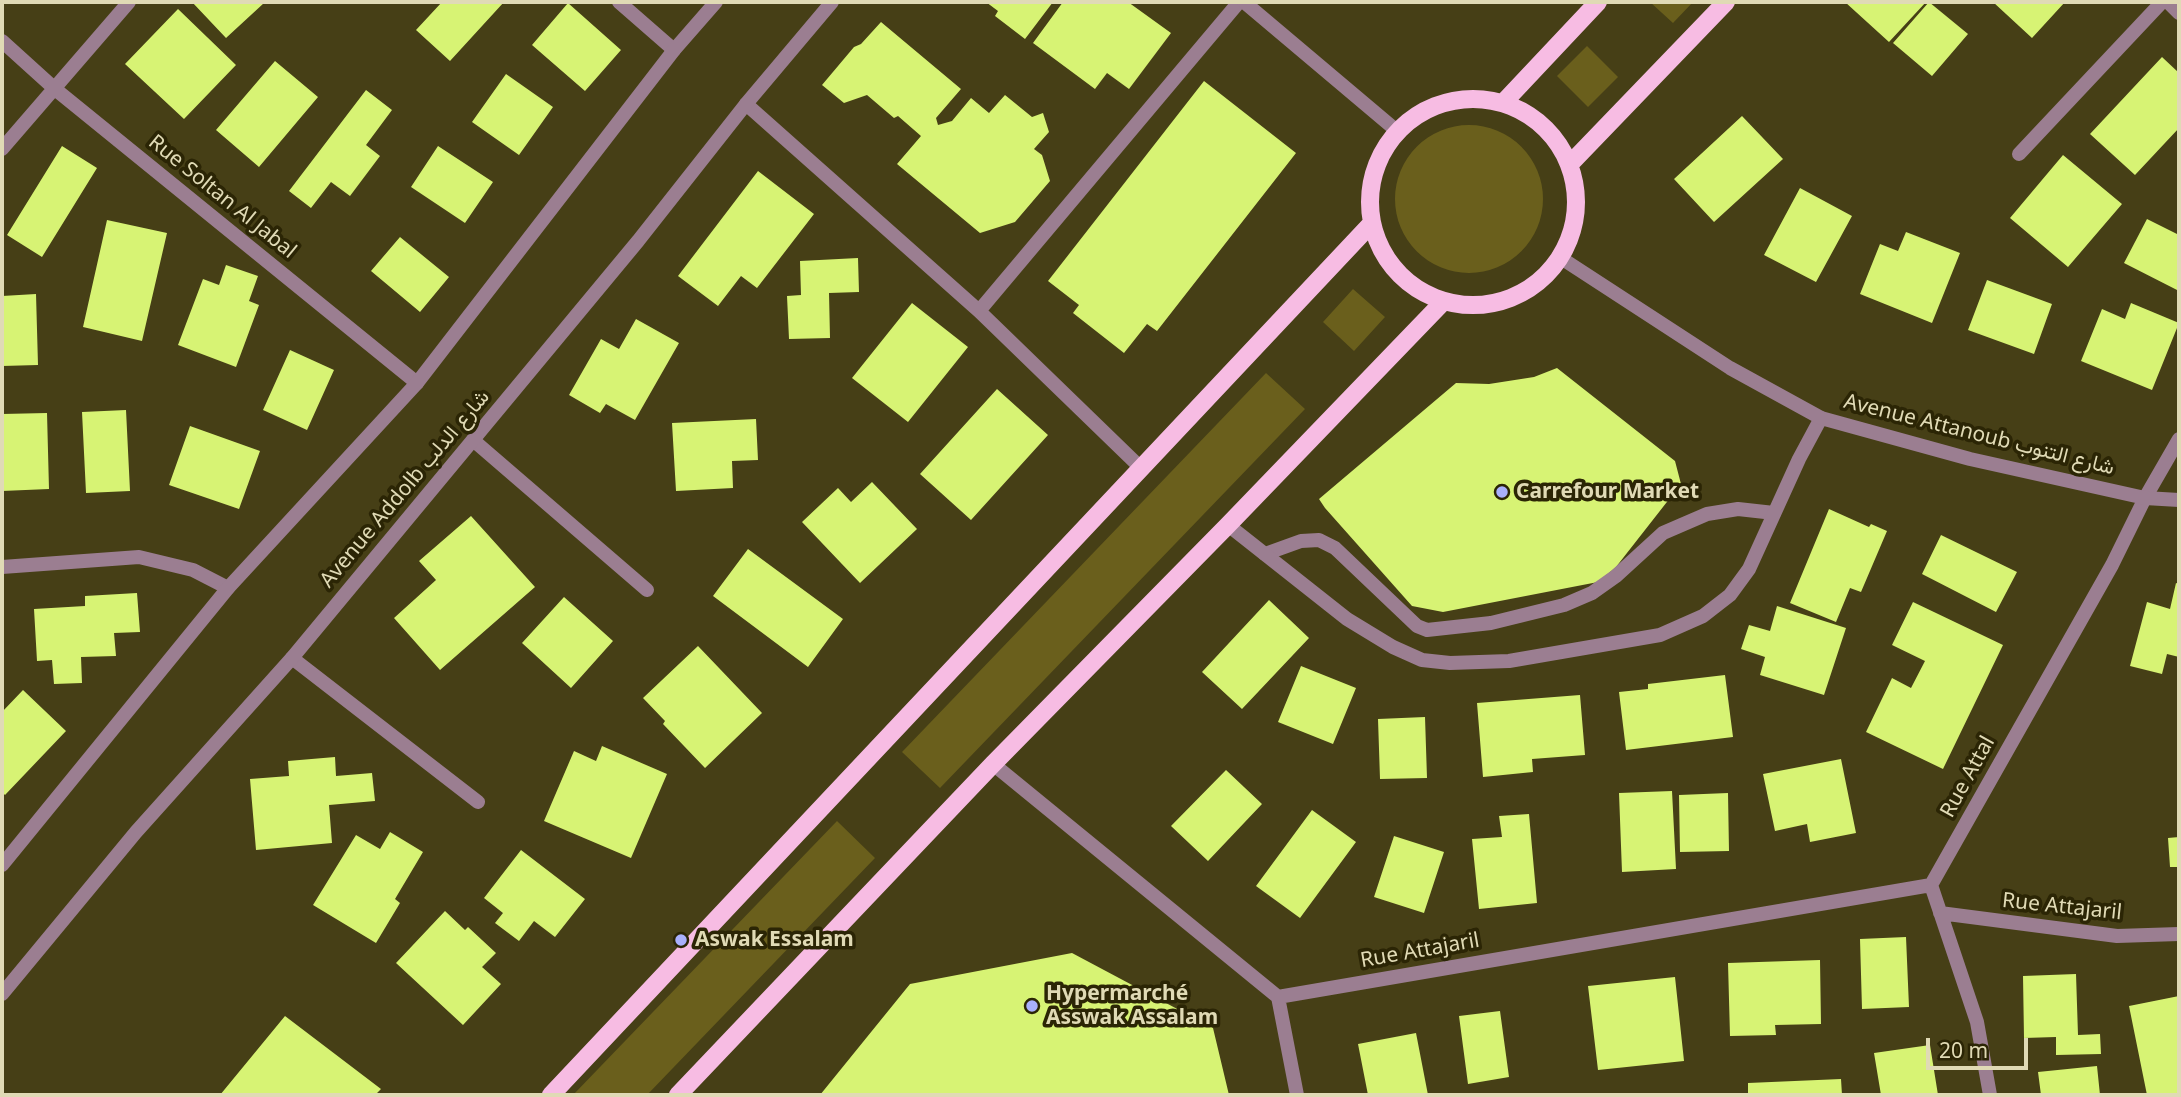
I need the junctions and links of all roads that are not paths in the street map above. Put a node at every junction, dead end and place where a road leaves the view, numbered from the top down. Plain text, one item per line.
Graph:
1 (129, 2) edge
2 (619, 2) edge
3 (716, 2) edge
4 (832, 2) edge
5 (1241, 2) edge
6 (1598, 2) edge
7 (1726, 2) edge
8 (2162, 2) edge
9 (2168, 2) edge
10 (2179, 13) edge
11 (2, 41) edge
12 (674, 50) junction
13 (55, 89) junction
14 (1503, 103) junction
15 (746, 104) junction
16 (1397, 131) junction
17 (2, 149) edge
18 (2019, 154) dead end
19 (1570, 164) junction
20 (1371, 224) junction
21 (1561, 258) junction
22 (1443, 302) junction
23 (979, 311) junction
24 (417, 383) junction
25 (1821, 418) junction
26 (2179, 439) edge
27 (472, 440) junction
28 (1142, 469) junction
29 (2145, 498) junction
30 (2179, 500) edge
31 (1774, 513) junction
32 (1228, 525) junction
33 (1265, 554) junction
34 (2, 567) edge
35 (228, 588) junction
36 (647, 590) dead end
37 (292, 658) junction
38 (993, 764) junction
39 (478, 802) dead end
40 (2, 865) edge
41 (1931, 885) junction
42 (1940, 913) junction
43 (2179, 934) edge
44 (2, 994) edge
45 (1278, 997) junction
46 (551, 1095) edge
47 (678, 1095) edge
48 (1297, 1095) edge
49 (1990, 1095) edge

1 - 13 street
2 - 12 street
3 - 12 street
4 - 15 street, Avenue Addolb شارع الدلب
5 - 16 street
5 - 23 street
6 - 14 main road
7 - 19 main road
8 - 18 street
9 - 10 street
11 - 13 street, Rue Soltan Al Jabal
12 - 24 street
13 - 17 street
13 - 24 street, Rue Soltan Al Jabal
14 - 16 main road
14 - 19 main road
15 - 23 street
15 - 27 street, Avenue Addolb شارع الدلب
16 - 20 main road
19 - 21 main road
20 - 22 main road
20 - 28 main road
21 - 22 main road
21 - 25 street, Avenue Attanoub شارع التنوب
22 - 32 main road
23 - 28 street
24 - 35 street
25 - 29 street, Avenue Attanoub شارع التنوب
25 - 31 street
26 - 29 street, Rue Attal
27 - 36 street
27 - 37 street, Avenue Addolb شارع الدلب
28 - 46 main road
29 - 30 street, Avenue Attanoub شارع التنوب
29 - 41 street, Rue Attal
31 - 33 street
31 - 33 street
32 - 33 street
32 - 38 main road
34 - 35 street
35 - 40 street
37 - 39 street
37 - 44 street, Avenue Addolb شارع الدلب
38 - 45 street
38 - 47 main road
41 - 42 street
41 - 45 street, Rue Attajaril
42 - 43 street, Rue Attajaril
42 - 49 street
45 - 48 street

